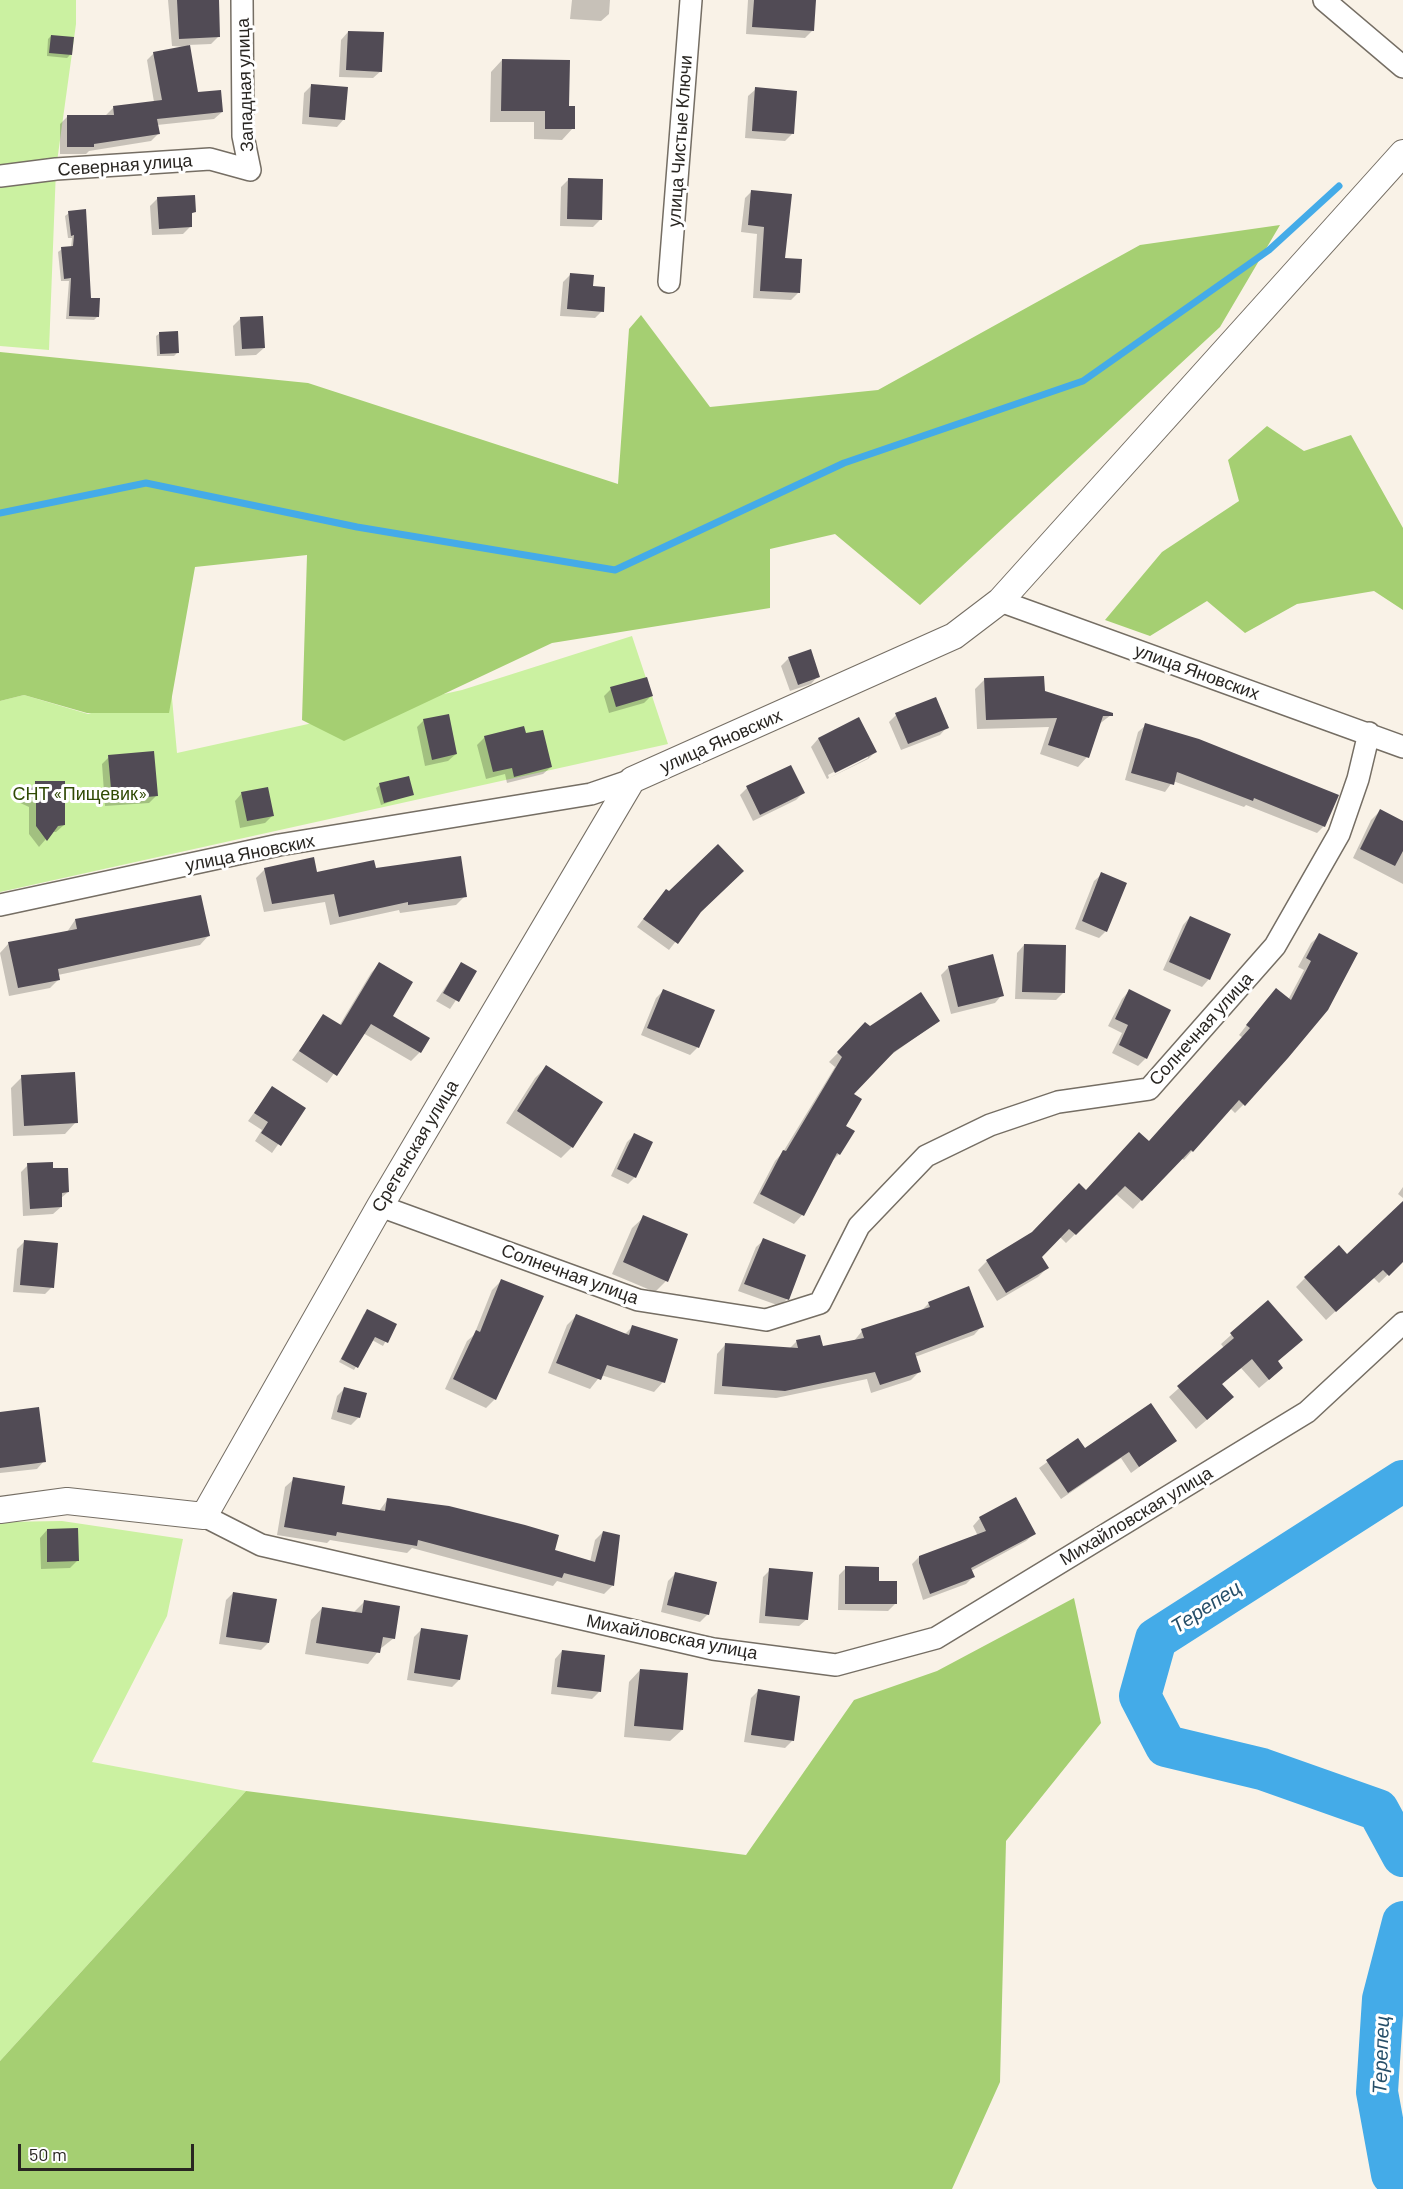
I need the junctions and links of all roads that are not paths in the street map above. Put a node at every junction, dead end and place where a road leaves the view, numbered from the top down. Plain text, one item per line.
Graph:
1 (242, 0) edge
2 (691, 0) edge
3 (1324, 0) edge
4 (1403, 67) edge
5 (1403, 153) edge
6 (250, 170) joint
7 (0, 176) edge
8 (669, 282) dead end
9 (1000, 602) junction
10 (1369, 733) junction
11 (1403, 747) edge
12 (632, 780) junction
13 (0, 905) edge
14 (380, 1206) junction
15 (1403, 1323) edge
16 (0, 1510) edge
17 (204, 1515) junction

1 - 6 street, Западная улица
2 - 8 street, улица Чистые Ключи
3 - 4 street
5 - 9 street
6 - 7 street, Северная улица
9 - 10 street, улица Яновских
9 - 12 street, улица Яновских
10 - 11 street, улица Яновских
10 - 14 street, Солнечная улица
12 - 13 street, улица Яновских
12 - 14 street, Сретенская улица
14 - 17 street, Сретенская улица
15 - 17 street, Михайловская улица
16 - 17 street, Михайловская улица

